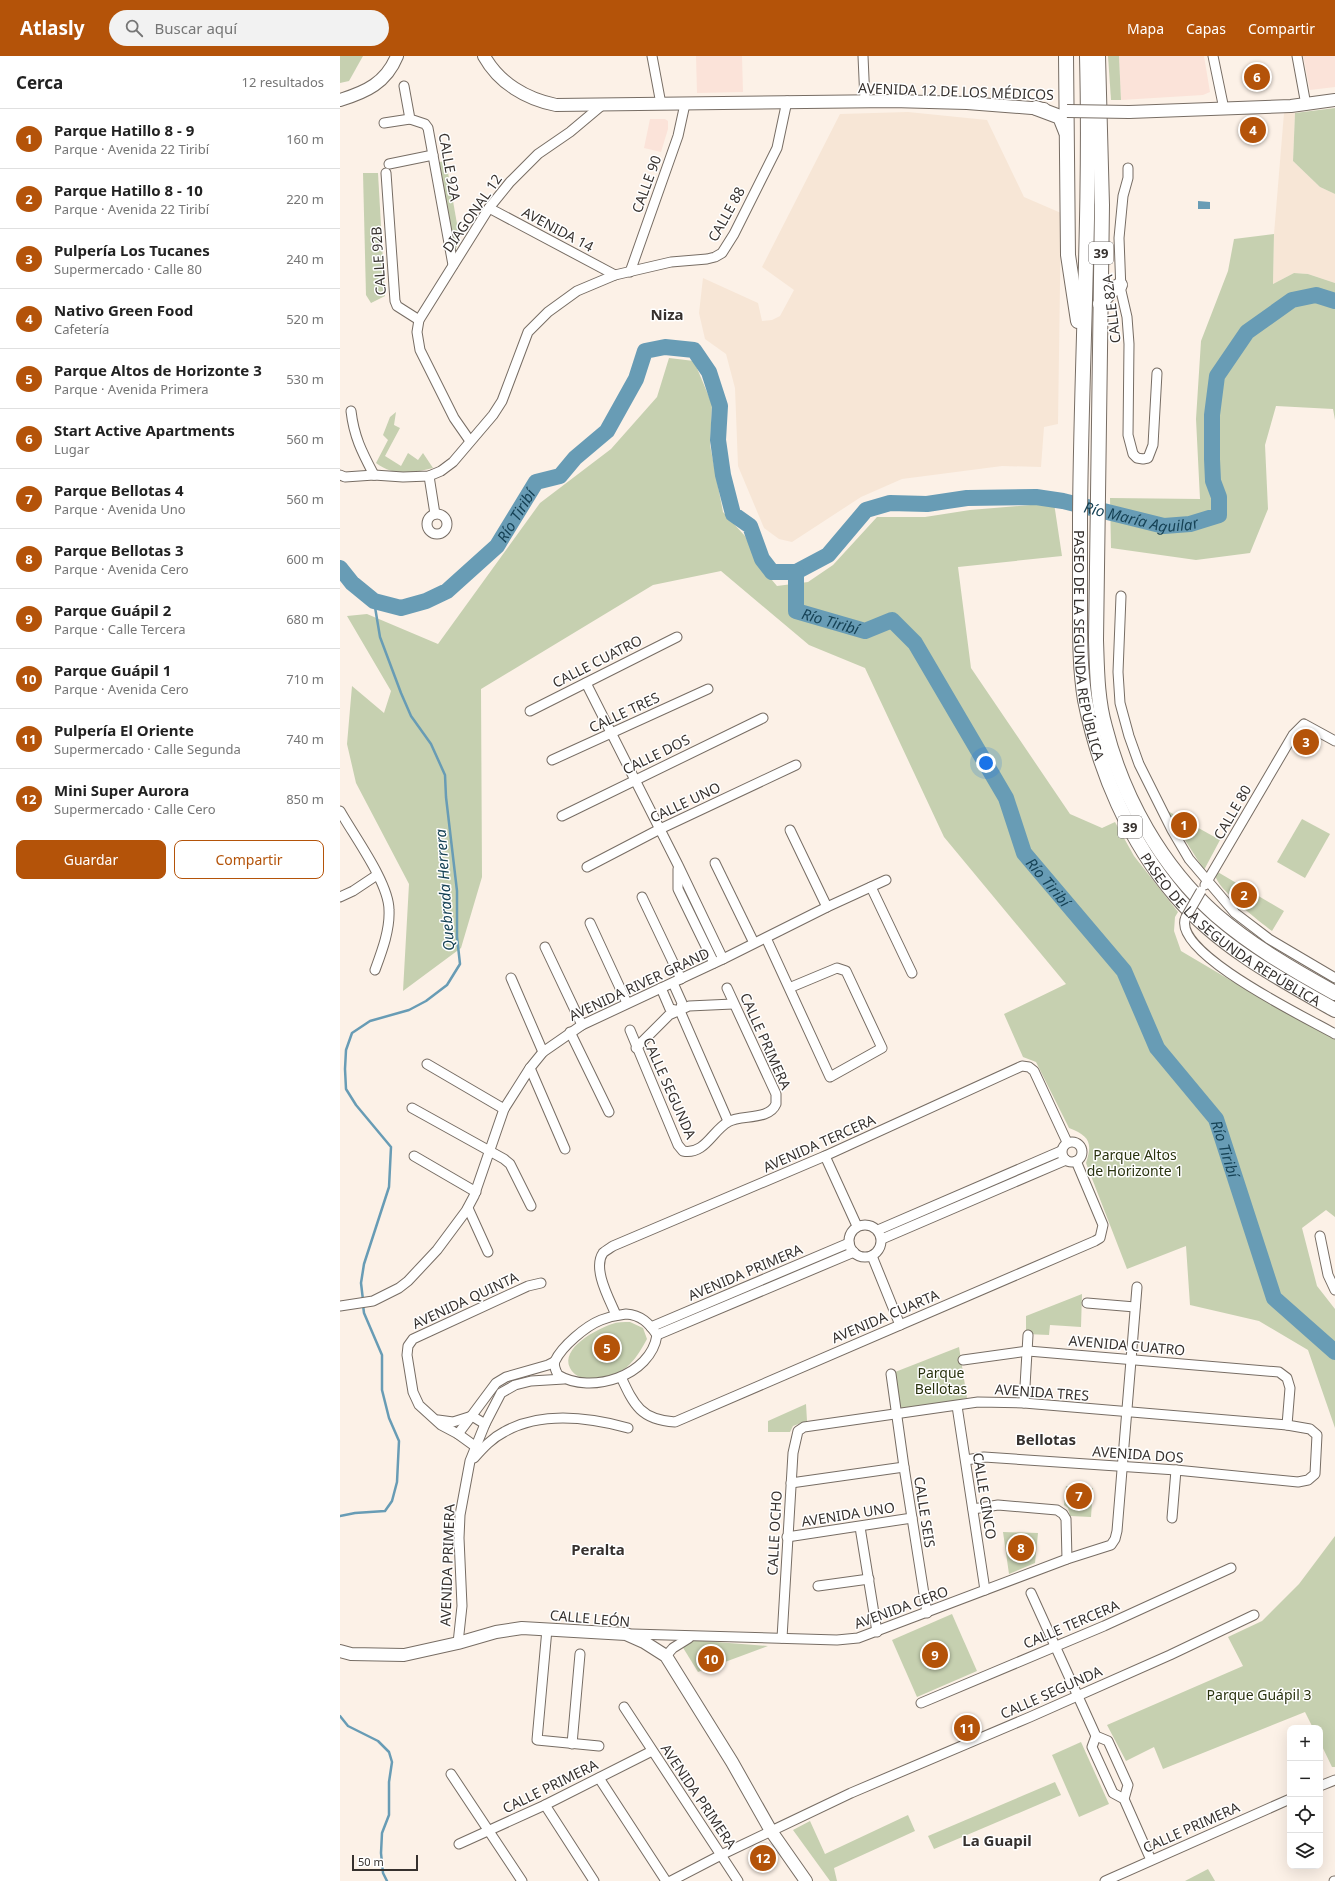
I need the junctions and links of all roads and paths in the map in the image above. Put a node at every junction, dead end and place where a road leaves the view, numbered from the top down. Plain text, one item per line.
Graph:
1 (397, 56) edge
2 (484, 56) edge
3 (652, 56) edge
4 (863, 56) edge
5 (1066, 56) edge
6 (1087, 56) edge
7 (1098, 56) edge
8 (1213, 56) edge
9 (1297, 56) edge
10 (404, 86) dead end
11 (340, 100) edge
12 (1335, 100) edge
13 (787, 101) junction
14 (865, 101) junction
15 (661, 104) junction
16 (685, 104) junction
17 (1306, 105) junction
18 (600, 106) junction
19 (1036, 108) junction
20 (1224, 109) junction
21 (1067, 111) junction
22 (410, 119) junction
23 (384, 123) dead end
24 (1067, 136) junction
25 (433, 155) junction
26 (1128, 168) dead end
27 (489, 208) junction
28 (453, 265) junction
29 (630, 272) junction
30 (615, 275) junction
31 (1120, 285) junction
32 (1100, 304) junction
33 (418, 320) junction
34 (1083, 354) junction
35 (1157, 373) dead end
36 (351, 411) dead end
37 (470, 441) junction
38 (374, 475) junction
39 (343, 476) edge
40 (429, 476) junction
41 (435, 514) dead end
42 (1121, 596) dead end
43 (677, 637) dead end
44 (586, 683) junction
45 (708, 689) dead end
46 (530, 711) dead end
47 (763, 718) dead end
48 (611, 733) junction
49 (1335, 742) edge
50 (552, 760) dead end
51 (796, 765) dead end
52 (635, 780) junction
53 (340, 812) edge
54 (562, 816) dead end
55 (660, 829) junction
56 (790, 830) dead end
57 (715, 863) dead end
58 (678, 865) junction
59 (587, 867) dead end
60 (377, 875) junction
61 (886, 880) dead end
62 (1207, 881) junction
63 (871, 887) junction
64 (340, 897) edge
65 (642, 897) dead end
66 (827, 907) junction
67 (590, 923) dead end
68 (766, 938) junction
69 (754, 944) junction
70 (545, 947) dead end
71 (724, 959) junction
72 (714, 964) junction
73 (376, 970) dead end
74 (912, 973) dead end
75 (510, 978) dead end
76 (1335, 978) edge
77 (677, 981) junction
78 (661, 988) junction
79 (727, 988) dead end
80 (789, 988) junction
81 (1335, 992) edge
82 (627, 1003) junction
83 (733, 1004) junction
84 (1335, 1010) edge
85 (680, 1011) junction
86 (582, 1025) junction
87 (630, 1030) dead end
88 (570, 1032) junction
89 (1335, 1034) edge
90 (636, 1048) junction
91 (543, 1052) junction
92 (427, 1064) dead end
93 (530, 1068) junction
94 (412, 1108) dead end
95 (504, 1109) junction
96 (609, 1112) dead end
97 (728, 1121) junction
98 (1067, 1142) junction
99 (565, 1149) dead end
100 (489, 1151) junction
101 (1061, 1151) junction
102 (414, 1156) dead end
103 (825, 1156) junction
104 (1066, 1160) junction
105 (1076, 1161) junction
106 (476, 1192) junction
107 (531, 1206) dead end
108 (468, 1208) junction
109 (857, 1226) junction
110 (878, 1230) junction
111 (1320, 1236) dead end
112 (882, 1239) junction
113 (849, 1243) junction
114 (488, 1252) dead end
115 (854, 1252) junction
116 (872, 1256) junction
117 (542, 1283) dead end
118 (1137, 1287) dead end
119 (1335, 1290) edge
120 (1087, 1302) dead end
121 (340, 1306) edge
122 (1135, 1307) junction
123 (616, 1315) junction
124 (900, 1325) junction
125 (651, 1326) junction
126 (657, 1335) junction
127 (1028, 1335) dead end
128 (1028, 1351) junction
129 (963, 1360) dead end
130 (1132, 1360) junction
131 (554, 1362) junction
132 (891, 1374) dead end
133 (621, 1377) junction
134 (564, 1379) junction
135 (1024, 1403) junction
136 (957, 1406) junction
137 (1128, 1412) junction
138 (896, 1414) junction
139 (430, 1416) junction
140 (472, 1416) junction
141 (485, 1424) junction
142 (1287, 1425) junction
143 (628, 1428) dead end
144 (798, 1431) joint
145 (458, 1434) junction
146 (476, 1448) junction
147 (966, 1460) junction
148 (470, 1461) junction
149 (1122, 1466) junction
150 (904, 1467) junction
151 (1176, 1470) junction
152 (791, 1483) junction
153 (973, 1509) junction
154 (912, 1518) junction
155 (1172, 1518) dead end
156 (860, 1527) junction
157 (787, 1537) junction
158 (1067, 1558) junction
159 (1231, 1568) dead end
160 (869, 1579) junction
161 (818, 1586) dead end
162 (985, 1590) junction
163 (1030, 1593) dead end
164 (927, 1613) junction
165 (1254, 1615) dead end
166 (546, 1629) junction
167 (877, 1632) junction
168 (626, 1634) junction
169 (690, 1637) junction
170 (782, 1638) junction
171 (458, 1643) junction
172 (1055, 1646) junction
173 (345, 1652) edge
174 (580, 1654) dead end
175 (666, 1656) junction
176 (1078, 1695) junction
177 (921, 1703) dead end
178 (624, 1707) dead end
179 (1096, 1736) junction
180 (572, 1744) junction
181 (599, 1746) dead end
182 (652, 1751) junction
183 (451, 1774) dead end
184 (599, 1778) junction
185 (1335, 1780) edge
186 (1323, 1785) edge
187 (1124, 1799) junction
188 (1287, 1800) edge
189 (545, 1804) junction
190 (490, 1830) junction
191 (771, 1831) junction
192 (459, 1844) dead end
193 (721, 1855) junction
194 (1151, 1860) junction
195 (522, 1881) edge
196 (594, 1881) edge
197 (666, 1881) edge
198 (671, 1881) edge
199 (738, 1881) edge
200 (806, 1881) edge
201 (1105, 1881) edge

1 - 11 main road
2 - 18 main road, AVENIDA 12 DE LOS MÉDICOS
3 - 15 street
4 - 14 street
5 - 21 highway
6 - 34 highway, PASEO DE LA SEGUNDA REPÚBLICA / 39
7 - 32 highway, PASEO DE LA SEGUNDA REPÚBLICA / 39
8 - 20 street
9 - 17 street
10 - 22 street
12 - 17 main road, AVENIDA 12 DE LOS MÉDICOS
13 - 14 main road, AVENIDA 12 DE LOS MÉDICOS
13 - 16 main road, AVENIDA 12 DE LOS MÉDICOS
13 - 29 street, CALLE 88
14 - 19 main road, AVENIDA 12 DE LOS MÉDICOS
15 - 16 main road, AVENIDA 12 DE LOS MÉDICOS
15 - 18 main road, AVENIDA 12 DE LOS MÉDICOS
16 - 29 street, CALLE 90
17 - 20 main road, AVENIDA 12 DE LOS MÉDICOS
18 - 27 street, DIAGONAL 12
19 - 21 main road, AVENIDA 12 DE LOS MÉDICOS
19 - 24 highway
20 - 21 main road, AVENIDA 12 DE LOS MÉDICOS, bridge
21 - 24 highway
22 - 23 street
22 - 25 street, CALLE 92A
24 - 34 highway
25 - 28 street, CALLE 92A
25 - 33 street, CALLE 92B
26 - 31 street, CALLE 82A
27 - 28 street, DIAGONAL 12
27 - 30 street, AVENIDA 14
28 - 33 street, DIAGONAL 12
29 - 30 street, CALLE 88
30 - 37 street, CALLE 88
31 - 32 highway
31 - 35 street, CALLE 82A
32 - 81 highway, PASEO DE LA SEGUNDA REPÚBLICA / 39
33 - 37 street
34 - 84 highway, PASEO DE LA SEGUNDA REPÚBLICA / 39
36 - 38 street
37 - 40 street, CALLE 88
38 - 39 street
38 - 40 street
40 - 41 street
42 - 62 street
43 - 44 street, CALLE CUATRO
44 - 46 street, CALLE CUATRO
44 - 48 street
45 - 48 street, CALLE TRES
47 - 52 street, CALLE DOS
48 - 50 street, CALLE TRES
48 - 52 street
49 - 62 street, CALLE 80
51 - 55 street, CALLE UNO
52 - 54 street, CALLE DOS
52 - 55 street
53 - 60 street
55 - 58 street
55 - 59 street, CALLE UNO
56 - 66 street
57 - 69 street
58 - 71 street
58 - 72 street
60 - 64 street
60 - 73 street
61 - 63 street, AVENIDA RIVER GRAND
62 - 76 street
62 - 89 street, CALLE 80, bridge
63 - 66 street, AVENIDA RIVER GRAND
63 - 74 street
65 - 77 street
66 - 68 street, AVENIDA RIVER GRAND
67 - 82 street
68 - 69 street, AVENIDA RIVER GRAND
68 - 80 street
69 - 71 street, AVENIDA RIVER GRAND
70 - 86 street
71 - 72 street, AVENIDA RIVER GRAND
72 - 77 street, AVENIDA RIVER GRAND
75 - 91 street
77 - 78 street, AVENIDA RIVER GRAND
77 - 85 street
78 - 82 street, AVENIDA RIVER GRAND
78 - 85 street
79 - 83 street, CALLE PRIMERA
80 - 80 street
82 - 86 street, AVENIDA RIVER GRAND
83 - 85 street
83 - 97 street, CALLE PRIMERA
85 - 90 street
85 - 97 street
86 - 88 street, AVENIDA RIVER GRAND
87 - 90 street, CALLE SEGUNDA
88 - 91 street, AVENIDA RIVER GRAND
88 - 96 street
90 - 97 street, CALLE SEGUNDA
91 - 93 street, AVENIDA RIVER GRAND
92 - 95 street
93 - 95 street, AVENIDA RIVER GRAND
93 - 99 street
94 - 100 street
95 - 100 street, AVENIDA RIVER GRAND
98 - 101 street
98 - 103 street, AVENIDA TERCERA
98 - 105 street
100 - 106 street, AVENIDA RIVER GRAND
100 - 107 street
101 - 104 street
101 - 110 street
102 - 106 street
103 - 109 street
103 - 123 street, AVENIDA TERCERA
104 - 105 street
104 - 112 street
105 - 124 street, AVENIDA CUARTA
106 - 108 street, AVENIDA RIVER GRAND
108 - 114 street
108 - 121 street, AVENIDA RIVER GRAND
109 - 110 street
109 - 113 street
110 - 112 street
111 - 119 street
112 - 116 street
113 - 115 street
113 - 125 street, AVENIDA PRIMERA
115 - 116 street
115 - 126 street, AVENIDA PRIMERA
116 - 124 street
117 - 139 street, AVENIDA QUINTA
118 - 122 street
120 - 122 street
122 - 130 street
123 - 125 street
123 - 131 street
124 - 133 street, AVENIDA CUARTA
125 - 126 street
126 - 133 street, AVENIDA PRIMERA
127 - 128 street
128 - 129 street, AVENIDA CUATRO
128 - 130 street, AVENIDA CUATRO
128 - 135 street
130 - 137 street
130 - 142 street, AVENIDA CUATRO
131 - 134 street
131 - 140 street
132 - 138 street, CALLE SEIS
133 - 134 street, AVENIDA PRIMERA
134 - 141 street, AVENIDA PRIMERA
135 - 136 street, AVENIDA TRES
135 - 137 street, AVENIDA TRES
136 - 138 street, AVENIDA TRES
136 - 147 street, CALLE CINCO
137 - 142 street, AVENIDA TRES
137 - 149 street
138 - 144 street, AVENIDA TRES
138 - 150 street, CALLE SEIS
139 - 140 street
139 - 145 street, AVENIDA QUINTA
140 - 141 street
140 - 145 street
141 - 146 street, AVENIDA PRIMERA
142 - 151 street, AVENIDA DOS
143 - 148 street
144 - 152 street, CALLE OCHO
145 - 146 street, AVENIDA QUINTA
146 - 148 street, AVENIDA PRIMERA
147 - 149 street, AVENIDA DOS
147 - 153 street, CALLE CINCO
148 - 171 street, AVENIDA PRIMERA
149 - 151 street, AVENIDA DOS
149 - 158 street, AVENIDA CERO
150 - 152 street
150 - 154 street, CALLE SEIS
151 - 155 street
152 - 157 street, CALLE OCHO
153 - 158 street
153 - 162 street, CALLE CINCO
154 - 156 street, AVENIDA UNO
154 - 164 street, CALLE SEIS
156 - 157 street, AVENIDA UNO
156 - 160 street
157 - 170 street, CALLE OCHO
158 - 162 street, AVENIDA CERO
159 - 172 street, CALLE TERCERA
160 - 161 street
160 - 167 street
162 - 164 street, AVENIDA CERO
163 - 172 street
164 - 167 street, AVENIDA CERO
165 - 176 street, CALLE SEGUNDA
166 - 168 main road, CALLE LEÓN
166 - 171 main road, CALLE LEÓN
166 - 180 street
167 - 170 street, AVENIDA CERO
168 - 169 street, AVENIDA CERO
168 - 175 main road, CALLE LEÓN
169 - 170 street, AVENIDA CERO
169 - 175 street
171 - 173 main road, CALLE LEÓN
172 - 176 street
172 - 177 street, CALLE TERCERA
174 - 180 street
175 - 191 main road, CALLE LEÓN
176 - 179 street
176 - 191 street, CALLE SEGUNDA
178 - 182 street, AVENIDA PRIMERA
179 - 187 street
179 - 187 street
180 - 181 street
182 - 184 street, CALLE PRIMERA
182 - 193 street, AVENIDA PRIMERA
183 - 190 street
184 - 189 street, CALLE PRIMERA
184 - 197 street
185 - 186 street
187 - 194 street
188 - 194 street, CALLE PRIMERA
189 - 190 street, CALLE PRIMERA
189 - 196 street
190 - 192 street, CALLE PRIMERA
190 - 195 street
191 - 193 street, CALLE SEGUNDA
191 - 200 main road, CALLE LEÓN
193 - 198 street, CALLE SEGUNDA
193 - 199 street, AVENIDA PRIMERA
194 - 201 street, CALLE PRIMERA

